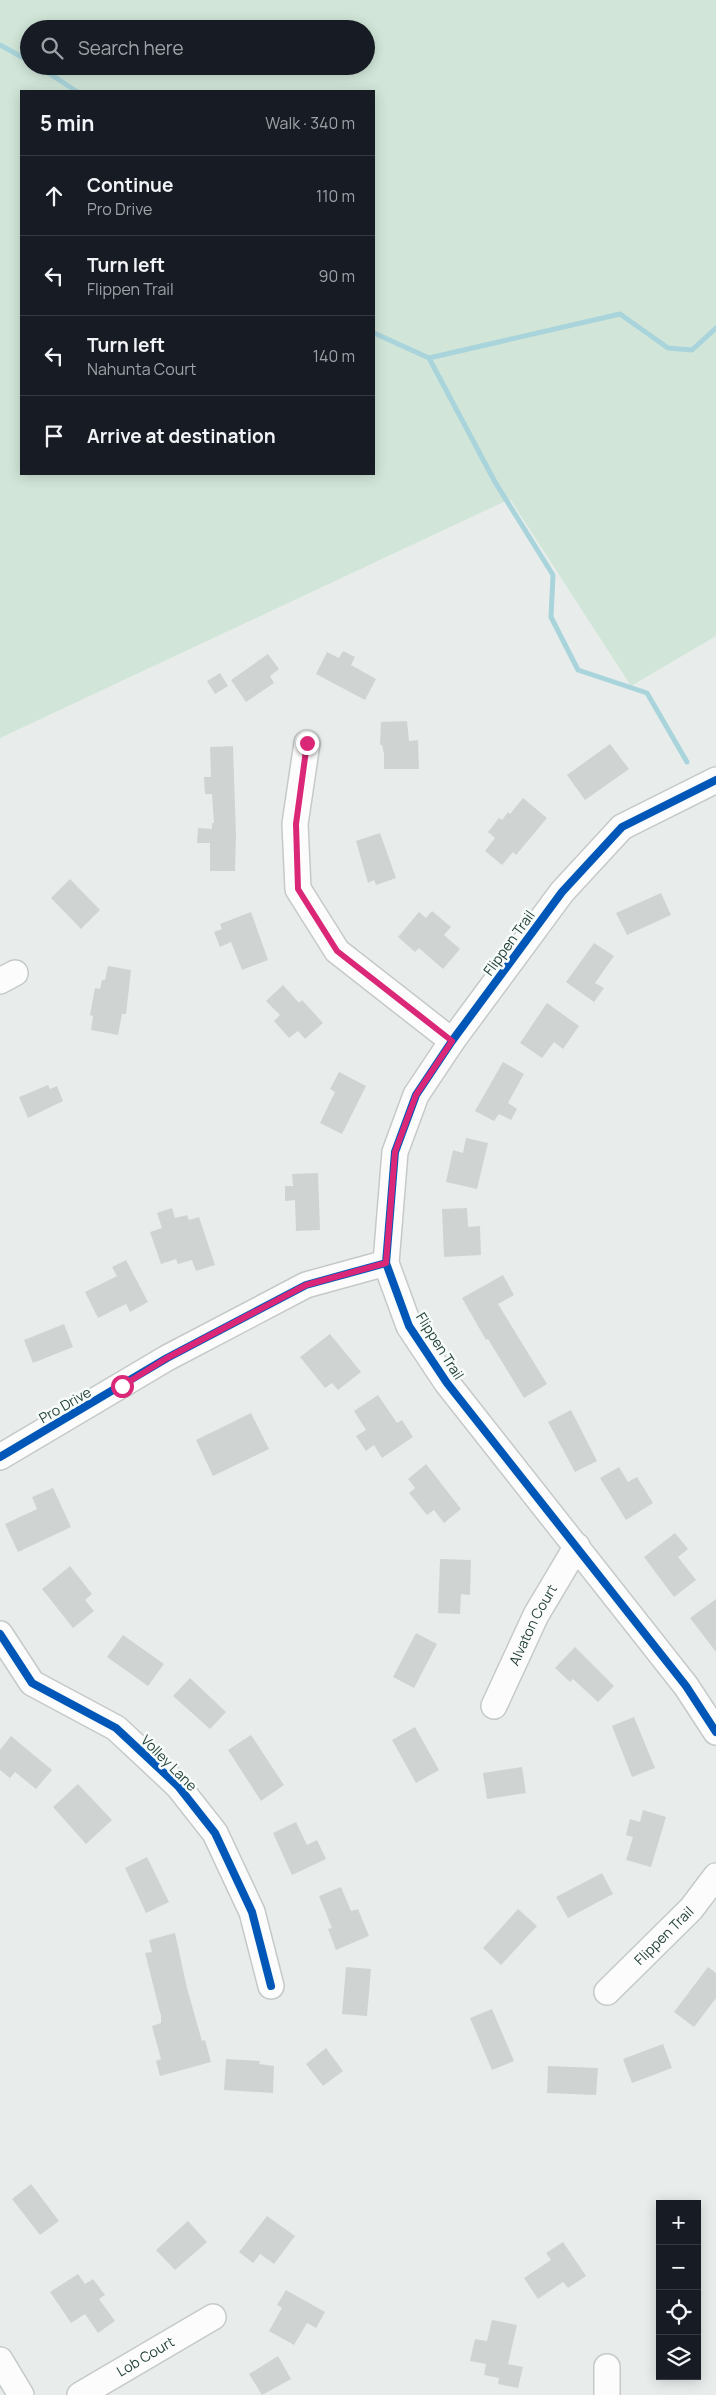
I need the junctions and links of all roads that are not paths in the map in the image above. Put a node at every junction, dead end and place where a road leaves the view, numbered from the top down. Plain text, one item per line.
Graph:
1 (307, 743) dead end
2 (716, 780) edge
3 (452, 1041) junction
4 (386, 1263) junction
5 (0, 1457) edge
6 (577, 1546) junction
7 (0, 1634) edge
8 (494, 1706) dead end
9 (716, 1732) edge
10 (716, 1876) edge
11 (271, 1986) dead end
12 (607, 1992) dead end
13 (213, 2317) dead end
14 (0, 2360) edge
15 (607, 2367) dead end
16 (20, 2395) edge
17 (80, 2395) edge
18 (607, 2395) edge

1 - 3 street
2 - 3 street, Flippen Trail
3 - 4 street, Flippen Trail
4 - 5 street, Pro Drive
4 - 6 street, Flippen Trail
6 - 8 street, Alvaton Court
6 - 9 street, Flippen Trail
7 - 11 street, Volley Lane
10 - 12 street, Flippen Trail
13 - 17 street, Lob Court
14 - 16 street
15 - 18 street

